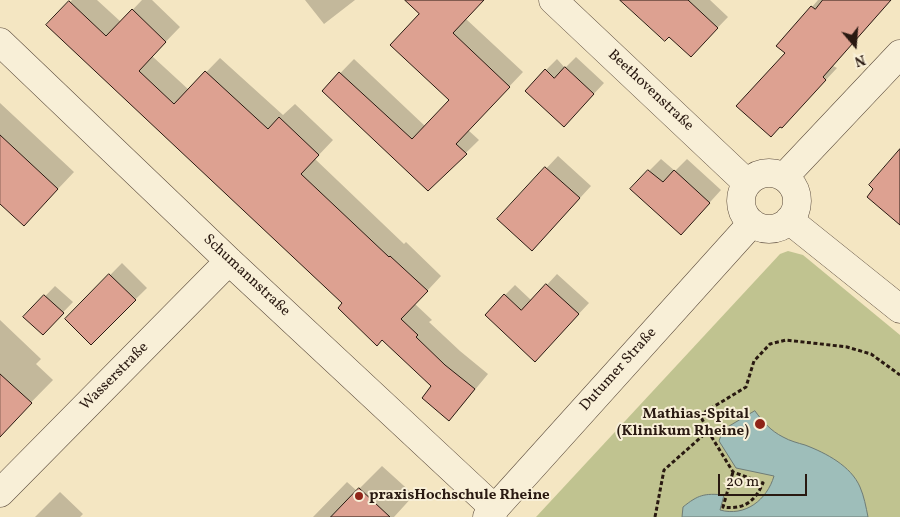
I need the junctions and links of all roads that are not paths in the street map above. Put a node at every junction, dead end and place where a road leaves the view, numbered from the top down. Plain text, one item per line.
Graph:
1 (554, 0) edge
2 (0, 42) edge
3 (900, 54) edge
4 (784, 177) junction
5 (748, 183) junction
6 (789, 220) junction
7 (752, 223) junction
8 (229, 261) junction
9 (900, 309) edge
10 (0, 493) edge
11 (491, 513) edge

1 - 5 street, Beethovenstraße
2 - 8 street, Schumannstraße
3 - 4 street
4 - 5 street
4 - 6 street
5 - 7 street
6 - 7 street
6 - 9 street
7 - 11 street, Dutumer Straße
8 - 10 street, Wasserstraße
8 - 11 street, Schumannstraße

